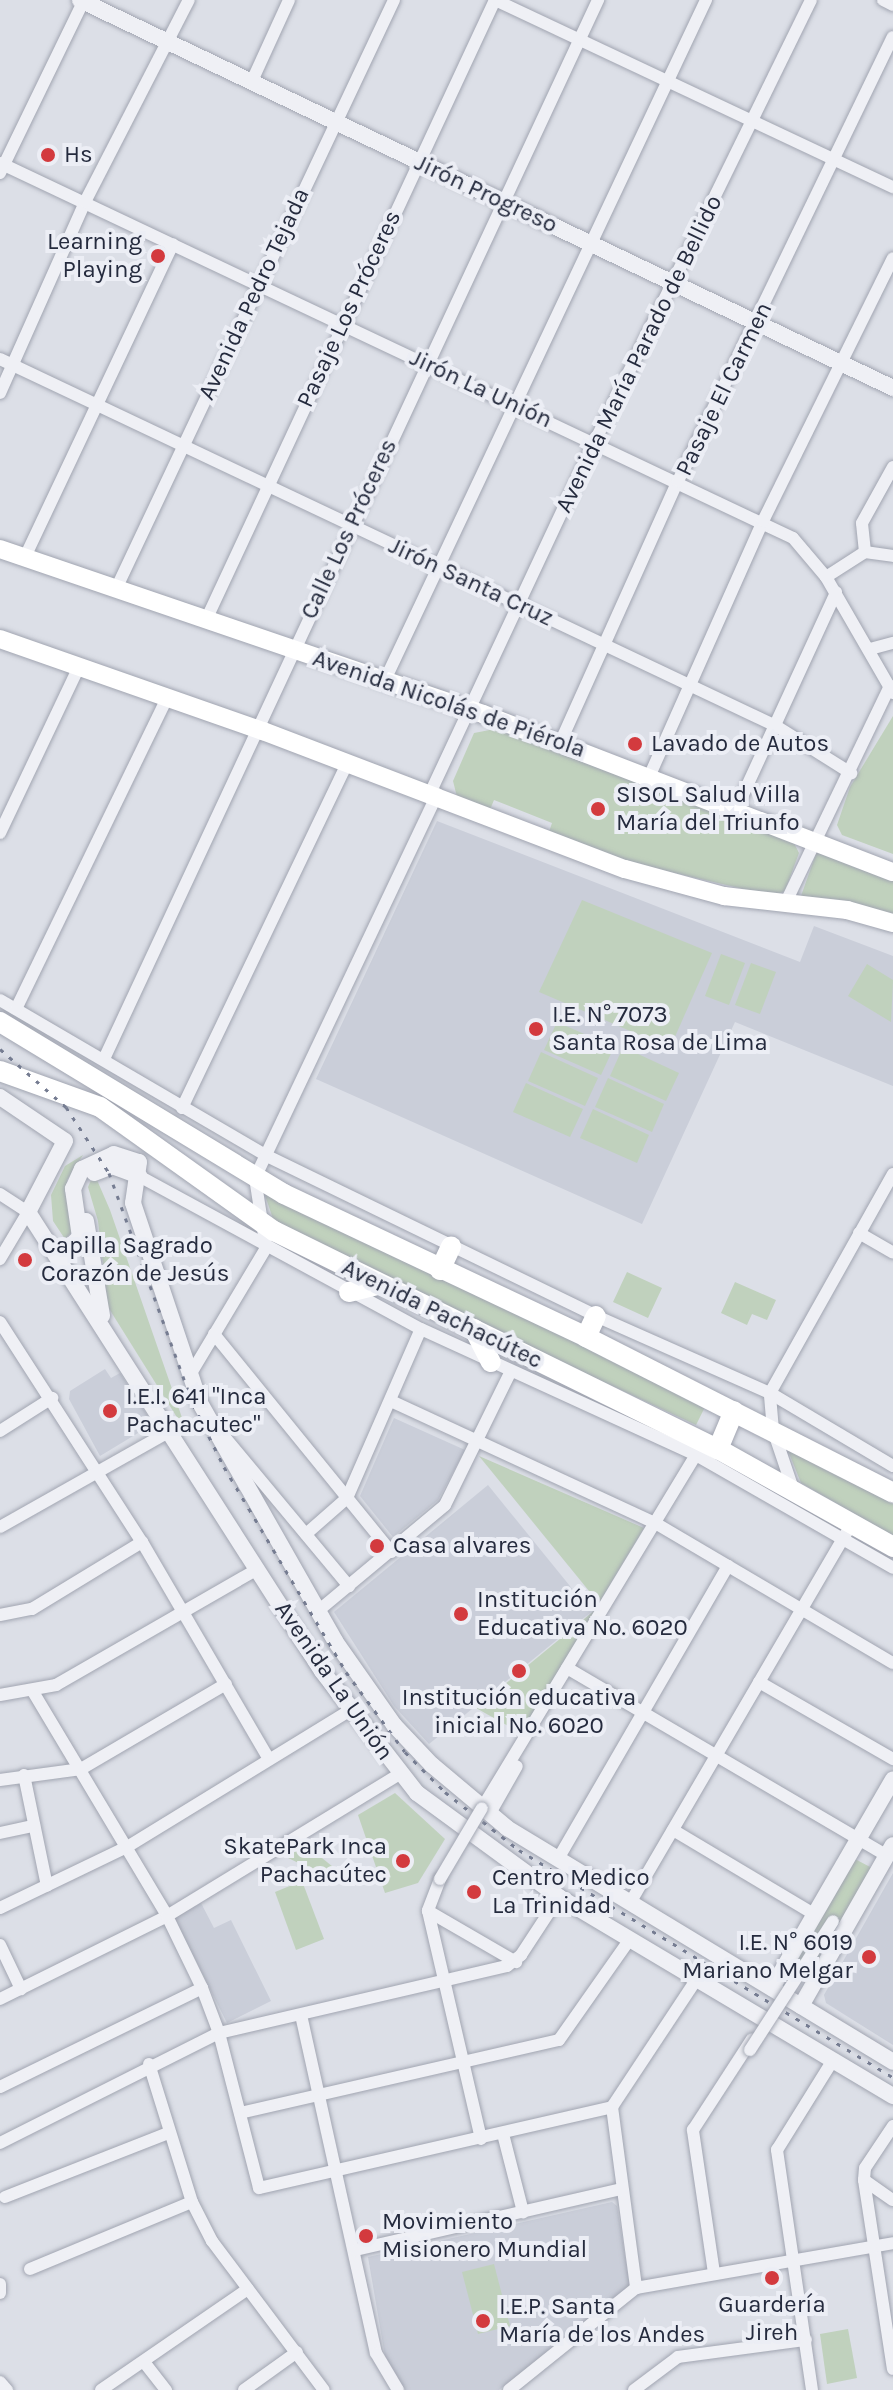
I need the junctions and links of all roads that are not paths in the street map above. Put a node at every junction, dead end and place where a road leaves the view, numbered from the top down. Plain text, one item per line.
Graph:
1 (189, 0) edge
2 (289, 0) edge
3 (394, 0) edge
4 (495, 0) edge
5 (598, 0) edge
6 (706, 0) edge
7 (811, 0) edge
8 (883, 0) edge
9 (81, 1) edge
10 (893, 5) edge
11 (893, 37) edge
12 (579, 40) junction
13 (169, 43) junction
14 (666, 80) junction
15 (252, 81) junction
16 (752, 121) junction
17 (336, 123) junction
18 (835, 160) junction
19 (418, 162) junction
20 (1, 167) edge
21 (893, 187) edge
22 (85, 202) junction
23 (505, 204) junction
24 (590, 243) junction
25 (173, 244) junction
26 (893, 258) edge
27 (673, 282) junction
28 (257, 283) junction
29 (758, 321) junction
30 (341, 323) junction
31 (0, 359) edge
32 (843, 361) junction
33 (425, 363) junction
34 (13, 365) junction
35 (893, 388) edge
36 (0, 393) edge
37 (512, 403) junction
38 (98, 405) junction
39 (594, 443) junction
40 (183, 447) junction
41 (893, 467) edge
42 (678, 481) junction
43 (267, 486) junction
44 (763, 521) junction
45 (351, 525) junction
46 (0, 549) edge
47 (865, 552) junction
48 (893, 556) edge
49 (25, 557) junction
50 (437, 566) junction
51 (826, 577) junction
52 (116, 589) junction
53 (836, 592) junction
54 (522, 606) junction
55 (206, 620) junction
56 (0, 639) edge
57 (893, 643) edge
58 (606, 646) junction
59 (294, 649) junction
60 (870, 649) junction
61 (79, 667) junction
62 (385, 680) junction
63 (692, 687) junction
64 (892, 690) edge
65 (167, 698) junction
66 (472, 710) junction
67 (776, 726) junction
68 (255, 728) junction
69 (560, 743) junction
70 (347, 764) junction
71 (851, 773) junction
72 (649, 777) junction
73 (433, 798) junction
74 (735, 812) junction
75 (0, 833) edge
76 (816, 842) junction
77 (893, 872) edge
78 (786, 902) junction
79 (893, 923) edge
80 (0, 1000) edge
81 (8, 1016) edge
82 (104, 1059) junction
83 (0, 1071) edge
84 (0, 1097) edge
85 (182, 1108) junction
86 (265, 1155) junction
87 (893, 1174) edge
88 (139, 1176) junction
89 (255, 1178) junction
90 (0, 1194) edge
91 (28, 1212) junction
92 (263, 1224) junction
93 (859, 1233) junction
94 (451, 1246) junction
95 (266, 1248) junction
96 (893, 1253) edge
97 (58, 1258) junction
98 (0, 1259) edge
99 (440, 1270) junction
100 (380, 1284) junction
101 (88, 1287) junction
102 (349, 1292) junction
103 (596, 1316) junction
104 (0, 1322) edge
105 (421, 1329) junction
106 (474, 1329) junction
107 (214, 1334) junction
108 (586, 1337) junction
109 (5, 1339) edge
110 (491, 1362) junction
111 (511, 1371) junction
112 (190, 1375) junction
113 (770, 1393) junction
114 (52, 1398) junction
115 (391, 1401) junction
116 (734, 1411) junction
117 (207, 1417) junction
118 (172, 1430) junction
119 (773, 1430) junction
120 (0, 1431) edge
121 (480, 1440) junction
122 (718, 1449) junction
123 (696, 1455) junction
124 (893, 1466) edge
125 (99, 1474) junction
126 (793, 1489) junction
127 (893, 1493) edge
128 (347, 1498) junction
129 (655, 1523) junction
130 (0, 1527) edge
131 (848, 1530) junction
132 (306, 1534) junction
133 (142, 1542) junction
134 (893, 1547) edge
135 (391, 1552) junction
136 (728, 1566) junction
137 (893, 1568) edge
138 (258, 1569) junction
139 (349, 1586) junction
140 (802, 1610) junction
141 (318, 1611) junction
142 (184, 1612) junction
143 (0, 1615) edge
144 (893, 1663) edge
145 (567, 1668) junction
146 (759, 1682) junction
147 (226, 1684) junction
148 (32, 1690) junction
149 (0, 1695) edge
150 (349, 1711) junction
151 (643, 1712) junction
152 (716, 1756) junction
153 (268, 1758) junction
154 (893, 1759) edge
155 (81, 1769) junction
156 (400, 1774) junction
157 (24, 1775) junction
158 (893, 1779) edge
159 (0, 1780) edge
160 (486, 1812) junction
161 (34, 1826) junction
162 (673, 1830) junction
163 (0, 1833) edge
164 (858, 1839) junction
165 (127, 1847) junction
166 (890, 1851) edge
167 (558, 1859) junction
168 (47, 1886) junction
169 (559, 1897) junction
170 (630, 1903) junction
171 (859, 1904) junction
172 (0, 1908) edge
173 (428, 1911) junction
174 (814, 1914) junction
175 (167, 1916) junction
176 (630, 1939) junction
177 (0, 1945) edge
178 (516, 1962) junction
179 (698, 1977) junction
180 (447, 1983) junction
181 (202, 1988) junction
182 (772, 1988) junction
183 (21, 1989) junction
184 (0, 1999) edge
185 (801, 2006) junction
186 (301, 2015) junction
187 (765, 2019) junction
188 (219, 2033) junction
189 (833, 2060) junction
190 (462, 2061) junction
191 (893, 2062) edge
192 (149, 2064) junction
193 (0, 2087) edge
194 (318, 2095) junction
195 (893, 2096) edge
196 (712, 2101) junction
197 (612, 2107) junction
198 (240, 2113) junction
199 (893, 2126) edge
200 (168, 2133) junction
201 (503, 2134) junction
202 (481, 2139) junction
203 (0, 2143) edge
204 (337, 2173) junction
205 (864, 2180) junction
206 (622, 2189) junction
207 (5, 2197) dead end
208 (893, 2200) edge
209 (192, 2202) junction
210 (523, 2212) junction
211 (893, 2243) edge
212 (875, 2246) junction
213 (355, 2250) junction
214 (793, 2260) junction
215 (30, 2269) dead end
216 (714, 2273) junction
217 (0, 2284) edge
218 (636, 2288) junction
219 (248, 2289) junction
220 (0, 2293) edge
221 (806, 2340) junction
222 (297, 2352) junction
223 (144, 2362) junction
224 (893, 2369) edge
225 (0, 2382) edge
226 (517, 2388) edge
227 (7, 2390) edge
228 (101, 2390) edge
229 (166, 2390) edge
230 (244, 2390) edge
231 (324, 2390) edge
232 (398, 2390) edge
233 (634, 2390) edge
234 (812, 2390) edge

1 - 13 street
2 - 15 street
3 - 17 street, Avenida Pedro Tejada
4 - 12 street
4 - 19 street, Pasaje Los Próceres
5 - 12 street, Calle Los Próceres
6 - 14 street
7 - 16 street, Avenida María Parado de Bellido
8 - 10 street
9 - 13 street, Jirón Progreso
9 - 20 street
11 - 18 street, Pasaje El Carmen
12 - 14 street
12 - 23 street, Calle Los Próceres
13 - 15 street, Jirón Progreso
13 - 22 street
14 - 16 street
14 - 24 street
15 - 17 street, Jirón Progreso
16 - 18 street
16 - 27 street, Avenida María Parado de Bellido
17 - 19 street, Jirón Progreso
17 - 28 street, Avenida Pedro Tejada
18 - 21 street
18 - 29 street, Pasaje El Carmen
19 - 23 street, Jirón Progreso
19 - 30 street, Pasaje Los Próceres
20 - 22 street, Jirón La Unión
22 - 25 street, Jirón La Unión
22 - 34 street
23 - 24 street, Jirón Progreso
23 - 33 street, Calle Los Próceres
24 - 27 street, Jirón Progreso
24 - 37 street
25 - 28 street, Jirón La Unión
25 - 38 street
26 - 32 street
27 - 29 street, Jirón Progreso
27 - 39 street, Avenida María Parado de Bellido
28 - 30 street, Jirón La Unión
28 - 40 street, Avenida Pedro Tejada
29 - 32 street, Jirón Progreso
29 - 42 street, Pasaje El Carmen
30 - 33 street, Jirón La Unión
30 - 43 street, Pasaje Los Próceres
31 - 34 street, Jirón Santa Cruz
32 - 35 street, Jirón Progreso
32 - 44 street
33 - 37 street, Jirón La Unión
33 - 45 street, Calle Los Próceres
34 - 36 street
34 - 38 street, Jirón Santa Cruz
37 - 39 street, Jirón La Unión
37 - 50 street
38 - 40 street, Jirón Santa Cruz
38 - 49 street
39 - 42 street, Jirón La Unión
39 - 54 street, Avenida María Parado de Bellido
40 - 43 street, Jirón Santa Cruz
40 - 52 street, Avenida Pedro Tejada
41 - 47 street
42 - 44 street, Jirón La Unión
42 - 58 street, Pasaje El Carmen
43 - 45 street, Jirón Santa Cruz
43 - 55 street, Pasaje Los Próceres
44 - 51 street, Jirón La Unión
44 - 63 street
45 - 50 street, Jirón Santa Cruz
45 - 59 street, Calle Los Próceres
46 - 49 main road, Avenida Nicolás de Piérola
47 - 48 street
47 - 51 street
49 - 52 main road, Avenida Nicolás de Piérola
50 - 54 street, Jirón Santa Cruz
50 - 62 street
51 - 53 street, Jirón La Unión
52 - 55 main road, Avenida Nicolás de Piérola
53 - 60 street, Jirón La Unión
53 - 67 street
54 - 58 street, Jirón Santa Cruz
54 - 66 street, Avenida María Parado de Bellido
55 - 59 main road, Avenida Nicolás de Piérola
56 - 61 main road
57 - 60 street
58 - 63 street, Jirón Santa Cruz
58 - 69 street, Pasaje El Carmen
59 - 62 main road, Avenida Nicolás de Piérola
59 - 68 street, Calle Los Próceres
60 - 64 street, Jirón La Unión
61 - 65 main road
61 - 75 street
62 - 66 main road, Avenida Nicolás de Piérola
63 - 67 street, Jirón Santa Cruz
63 - 72 street
64 - 71 street
65 - 68 main road
65 - 81 street
66 - 69 main road, Avenida Nicolás de Piérola
66 - 73 street, Avenida María Parado de Bellido
67 - 71 street, Jirón Santa Cruz
67 - 74 street
68 - 70 main road
68 - 82 street, Calle Los Próceres
69 - 72 main road, Avenida Nicolás de Piérola
70 - 73 main road
70 - 85 street
71 - 76 street
72 - 74 main road, Avenida Nicolás de Piérola
73 - 78 main road
73 - 86 street, Avenida María Parado de Bellido
74 - 76 main road, Avenida Nicolás de Piérola
76 - 77 main road, Avenida Nicolás de Piérola
76 - 78 street
78 - 79 main road
80 - 81 street, Avenida Pachacútec
81 - 82 street, Avenida Pachacútec
81 - 89 main road, Avenida Pachacútec
82 - 85 street, Avenida Pachacútec
83 - 92 main road, Avenida Pachacútec
84 - 91 street
85 - 86 street, Avenida Pachacútec
86 - 89 street, Avenida María Parado de Bellido
86 - 94 street, Avenida Pachacútec
87 - 93 street
88 - 95 street, Avenida Pachacútec
88 - 97 street
88 - 101 street
88 - 112 street, Avenida La Unión
89 - 92 street
89 - 99 main road, Avenida Pachacútec
90 - 91 street
91 - 97 street
91 - 98 street
92 - 95 street
92 - 100 main road, Avenida Pachacútec
93 - 96 street
93 - 113 street
94 - 99 main road
94 - 103 street, Avenida Pachacútec
95 - 102 street, Avenida Pachacútec
95 - 107 street
97 - 101 street
99 - 108 main road, Avenida Pachacútec
100 - 102 main road
100 - 106 main road, Avenida Pachacútec
101 - 118 street, Avenida La Unión
102 - 105 street, Avenida Pachacútec
103 - 108 main road
103 - 113 street, Avenida Pachacútec
104 - 109 street
105 - 110 street, Avenida Pachacútec
105 - 115 street
106 - 110 main road
106 - 122 main road, Avenida Pachacútec
107 - 112 street
107 - 128 street
108 - 116 main road, Avenida Pachacútec
109 - 114 street
110 - 111 street, Avenida Pachacútec
111 - 121 street
111 - 123 street, Avenida Pachacútec
112 - 117 street, Avenida La Unión
113 - 119 street
113 - 124 street, Avenida Pachacútec
114 - 120 street
114 - 125 street
115 - 121 street
115 - 128 street
116 - 119 main road, Avenida Pachacútec
116 - 122 main road
117 - 132 street
117 - 141 street, Avenida La Unión
118 - 125 street
118 - 138 street, Avenida La Unión
119 - 126 street
119 - 127 main road, Avenida Pachacútec
121 - 129 street
121 - 135 street
122 - 126 main road, Avenida Pachacútec
123 - 129 street
123 - 131 street, Avenida Pachacútec
125 - 130 street
125 - 133 street
126 - 131 main road, Avenida Pachacútec
128 - 132 street
128 - 135 street
129 - 136 street
129 - 145 street
131 - 134 main road, Avenida Pachacútec
131 - 137 street, Avenida Pachacútec
131 - 140 street
132 - 139 street
133 - 142 street
133 - 143 street
135 - 139 street
136 - 140 street
136 - 151 street
138 - 142 street
138 - 150 street, Avenida La Unión
139 - 141 street
140 - 144 street
140 - 146 street
141 - 160 street, Avenida La Unión
142 - 147 street
142 - 148 street
145 - 151 street
145 - 160 street
145 - 160 street
146 - 152 street
146 - 154 street
147 - 153 street
147 - 155 street
148 - 149 street
148 - 155 street
150 - 153 street
150 - 156 street, Avenida La Unión
151 - 152 street
151 - 167 street
152 - 162 street
152 - 164 street
153 - 165 street
155 - 157 street
155 - 165 street
156 - 169 street, Avenida La Unión
156 - 175 street
157 - 159 street
157 - 161 street
158 - 164 street
160 - 167 street, Avenida La Unión
160 - 173 street, bridge
161 - 163 street
161 - 168 street
162 - 170 street
162 - 174 street
164 - 166 street
164 - 174 street
165 - 168 street
165 - 175 street
166 - 171 street
167 - 170 street, Avenida La Unión
168 - 172 street
169 - 176 street, Avenida La Unión
169 - 178 street
170 - 182 street, Avenida La Unión
171 - 185 street
171 - 196 street, bridge
173 - 178 street
173 - 180 street
174 - 182 street
175 - 181 street
175 - 183 street
176 - 179 street, Avenida La Unión
176 - 190 street
177 - 183 street
178 - 180 street
179 - 187 street, Avenida La Unión
179 - 197 street
180 - 186 street
180 - 190 street
181 - 188 street
181 - 193 street
182 - 185 street, Avenida La Unión
183 - 184 street
185 - 191 street, Avenida La Unión
186 - 188 street
186 - 194 street
187 - 189 street, Avenida La Unión
187 - 196 street
188 - 192 street
188 - 198 street
189 - 195 street, Avenida La Unión
189 - 214 street
190 - 194 street
190 - 202 street
192 - 200 street
192 - 203 street
194 - 198 street
194 - 204 street
196 - 216 street
197 - 201 street
197 - 206 street
198 - 204 street
199 - 205 street
200 - 207 street
200 - 209 street
201 - 202 street
201 - 210 street
202 - 204 street
204 - 213 street
205 - 208 street
205 - 212 street
206 - 210 street
206 - 218 street
209 - 215 street
209 - 219 street
210 - 213 street
211 - 212 street
212 - 214 street
212 - 224 street
213 - 232 street
214 - 216 street
214 - 221 street
216 - 218 street
217 - 220 street
218 - 226 street
219 - 222 street
219 - 223 street
221 - 233 street
221 - 234 street
222 - 230 street
222 - 231 street
223 - 228 street
223 - 229 street
225 - 227 street

